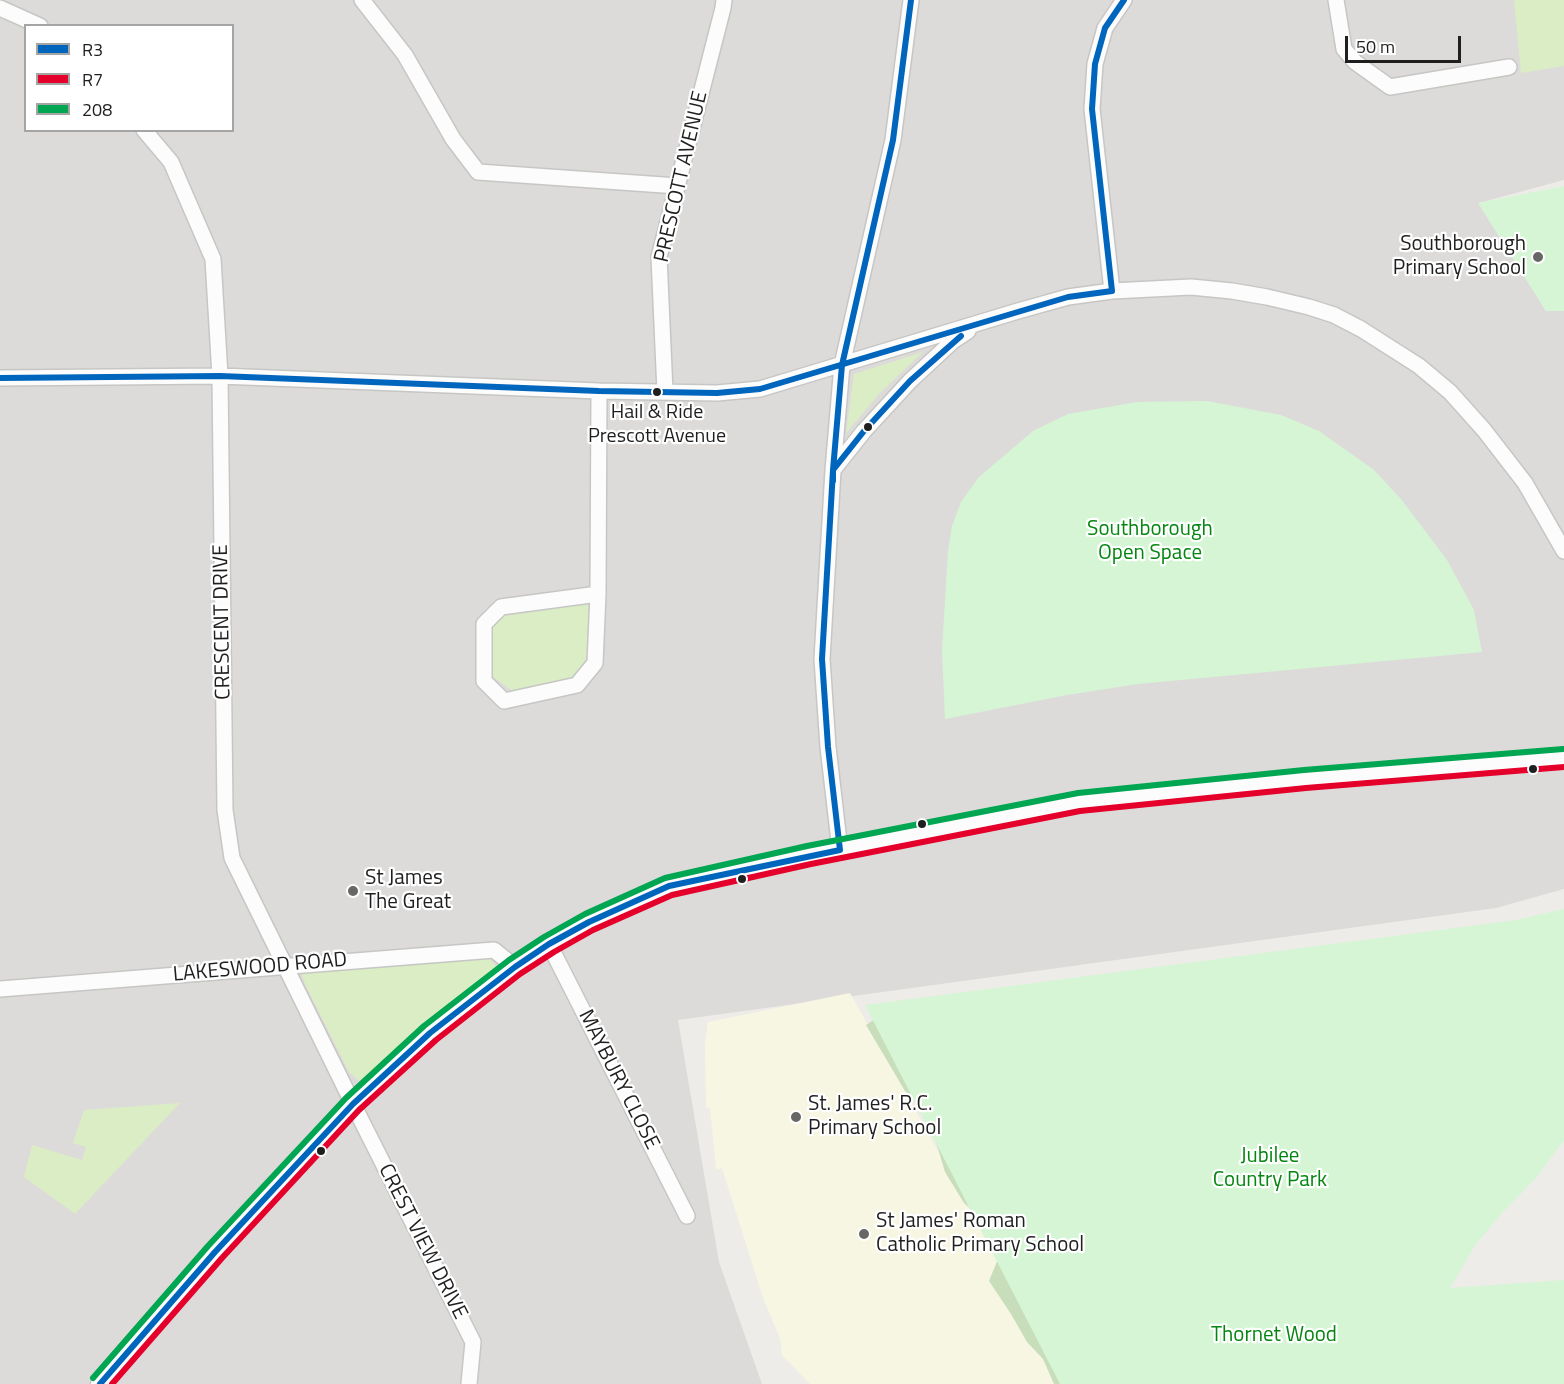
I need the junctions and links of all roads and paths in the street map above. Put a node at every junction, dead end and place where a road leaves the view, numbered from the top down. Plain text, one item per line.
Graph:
1 (362, 0) edge
2 (724, 0) edge
3 (911, 0) edge
4 (1124, 0) edge
5 (1336, 0) edge
6 (0, 8) edge
7 (36, 24) edge
8 (1509, 67) dead end
9 (146, 132) edge
10 (678, 186) junction
11 (1112, 291) junction
12 (980, 322) junction
13 (842, 365) junction
14 (220, 376) junction
15 (0, 378) edge
16 (599, 391) junction
17 (665, 392) junction
18 (833, 470) junction
19 (1564, 551) edge
20 (598, 594) junction
21 (1564, 758) edge
22 (840, 850) junction
23 (549, 944) junction
24 (286, 966) junction
25 (514, 967) junction
26 (0, 989) edge
27 (353, 1104) junction
28 (687, 1216) dead end
29 (100, 1384) edge
30 (469, 1384) edge

1 - 10 street
2 - 10 street, PRESCOTT AVENUE
3 - 13 street
4 - 11 street
5 - 8 street
6 - 7 street
9 - 14 street, CRESCENT DRIVE
10 - 17 street, PRESCOTT AVENUE
11 - 12 street
11 - 19 street
12 - 13 street
12 - 18 street
13 - 17 street
13 - 18 street
14 - 15 street
14 - 16 street
14 - 24 street, CRESCENT DRIVE
16 - 17 street
16 - 20 street
18 - 22 street
20 - 20 street
21 - 22 street
22 - 23 street
23 - 25 street
23 - 28 street, MAYBURY CLOSE
24 - 25 street, LAKESWOOD ROAD
24 - 26 street, LAKESWOOD ROAD
24 - 27 street, CRESCENT DRIVE
25 - 27 street
27 - 29 street
27 - 30 street, CREST VIEW DRIVE

